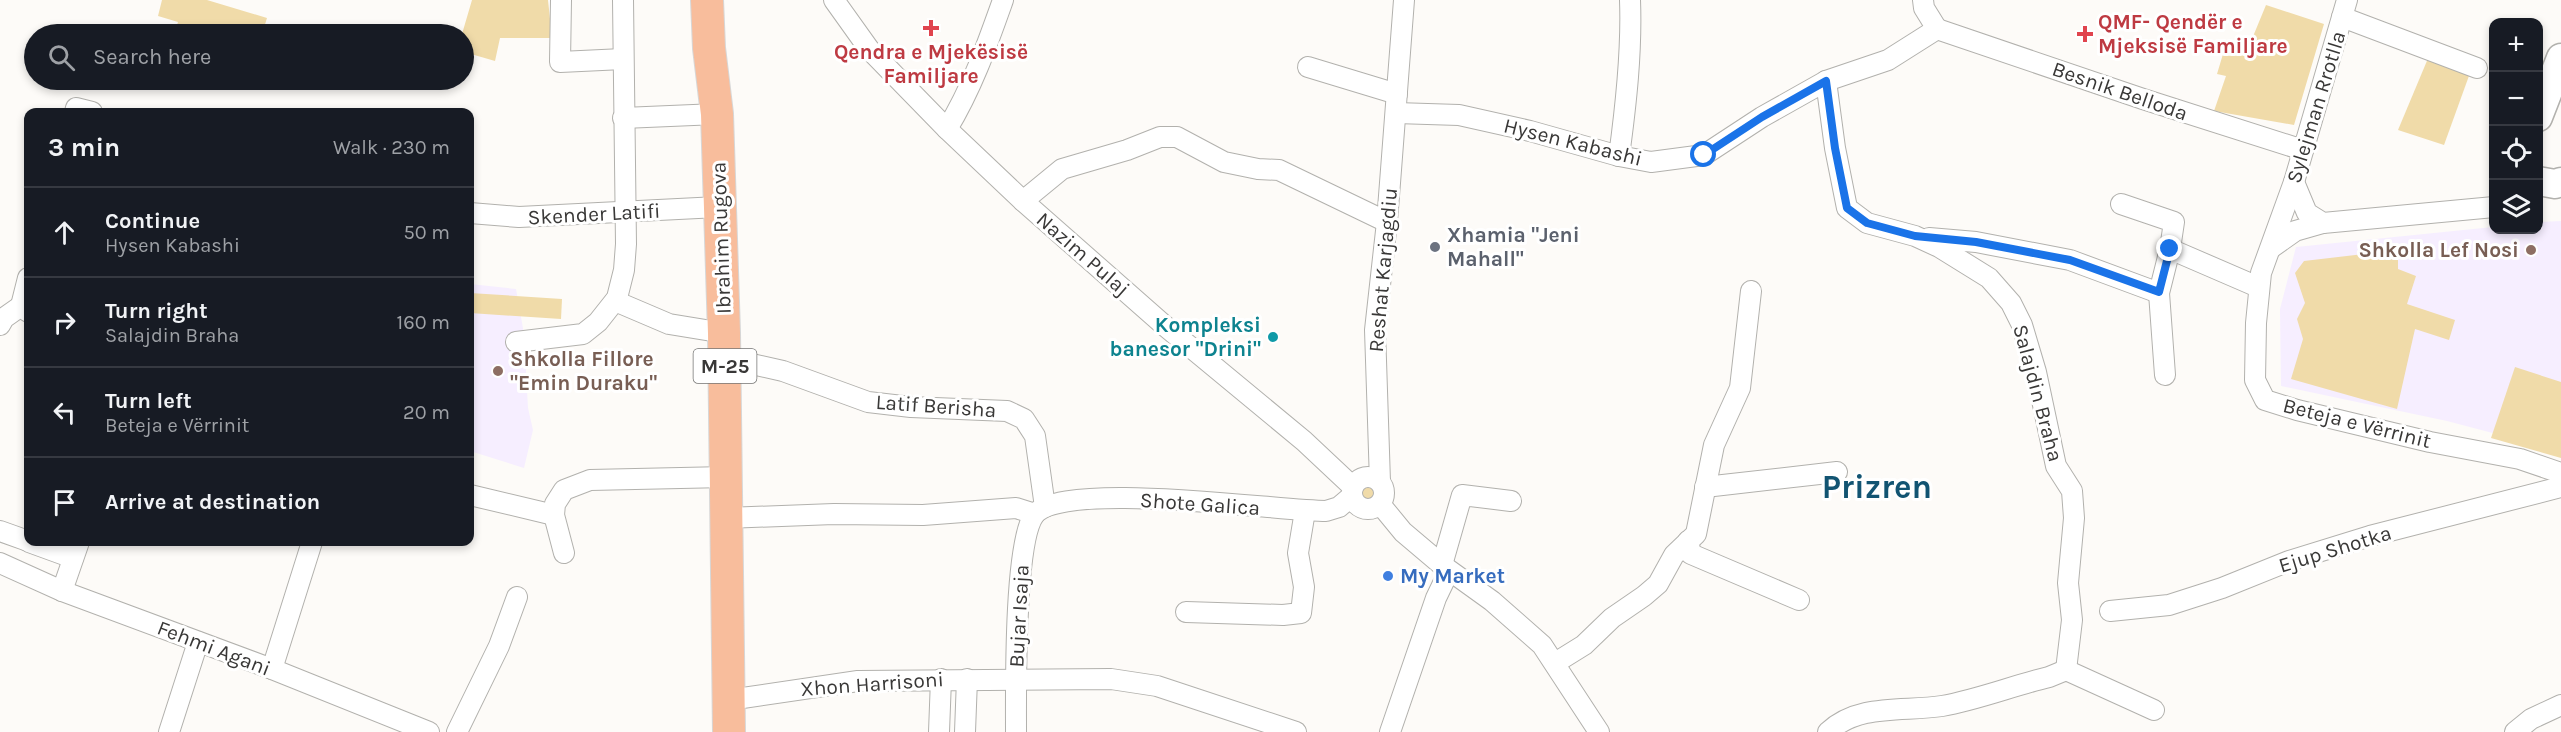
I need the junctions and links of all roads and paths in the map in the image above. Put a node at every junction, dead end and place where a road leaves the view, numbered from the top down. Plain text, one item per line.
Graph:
1 (561, 0) edge
2 (623, 0) edge
3 (707, 0) edge
4 (834, 0) edge
5 (1003, 0) edge
6 (1404, 0) edge
7 (1630, 0) edge
8 (1923, 0) edge
9 (2345, 9) edge
10 (1936, 29) junction
11 (2561, 58) edge
12 (623, 59) junction
13 (1308, 67) dead end
14 (2477, 68) dead end
15 (1826, 81) junction
16 (1397, 104) junction
17 (2543, 104) edge
18 (717, 114) junction
19 (623, 118) junction
20 (947, 129) junction
21 (2303, 150) junction
22 (1619, 156) junction
23 (2294, 182) junction
24 (2543, 182) edge
25 (2561, 182) edge
26 (1023, 201) junction
27 (2121, 204) dead end
28 (718, 207) junction
29 (2489, 207) edge
30 (474, 213) edge
31 (624, 213) junction
32 (2283, 214) joint
33 (1386, 222) junction
34 (2323, 223) junction
35 (1915, 236) junction
36 (2271, 248) junction
37 (2170, 249) junction
38 (2258, 287) junction
39 (1751, 291) dead end
40 (2159, 292) junction
41 (615, 301) junction
42 (24, 309) edge
43 (0, 325) edge
44 (516, 342) dead end
45 (725, 346) junction
46 (2165, 375) dead end
47 (1837, 472) dead end
48 (2561, 472) edge
49 (726, 477) junction
50 (1380, 482) junction
51 (1705, 487) junction
52 (2561, 487) edge
53 (1352, 491) junction
54 (474, 496) edge
55 (1511, 501) dead end
56 (1380, 504) junction
57 (1040, 510) junction
58 (1305, 511) junction
59 (554, 515) junction
60 (726, 518) junction
61 (0, 531) edge
62 (24, 539) edge
63 (1688, 541) junction
64 (55, 546) edge
65 (311, 546) edge
66 (76, 550) edge
67 (564, 553) dead end
68 (1, 567) edge
69 (1446, 568) junction
70 (62, 591) junction
71 (517, 597) dead end
72 (1800, 600) dead end
73 (2110, 611) dead end
74 (1186, 612) dead end
75 (198, 642) junction
76 (1555, 663) junction
77 (272, 669) junction
78 (2066, 670) junction
79 (941, 679) junction
80 (967, 679) junction
81 (1016, 680) junction
82 (729, 700) junction
83 (2561, 705) edge
84 (2154, 710) dead end
85 (2525, 729) edge
86 (169, 732) edge
87 (429, 732) edge
88 (457, 732) edge
89 (729, 732) edge
90 (939, 732) edge
91 (965, 732) edge
92 (1016, 732) edge
93 (1296, 732) edge
94 (1390, 732) edge
95 (1599, 732) edge
96 (1828, 732) edge

1 - 12 street
2 - 12 street
3 - 18 main road, Ibrahim Rugova / M-25
4 - 20 street, Nazim Pulaj
5 - 20 street
6 - 16 street, Reshat Karjagdiu
7 - 22 street
8 - 10 street
9 - 14 street
9 - 21 street, Sylejman Rrotlla
10 - 15 street, Hysen Kabashi
10 - 21 street, Besnik Belloda
11 - 17 street
12 - 19 street
13 - 16 street
15 - 22 street, Hysen Kabashi
15 - 35 street, Salajdin Braha
16 - 22 street, Hysen Kabashi
16 - 33 street, Reshat Karjagdiu
18 - 19 street
18 - 28 main road, Ibrahim Rugova / M-25
19 - 31 street
20 - 26 street, Nazim Pulaj
21 - 23 street, Sylejman Rrotlla
23 - 32 street, Sylejman Rrotlla
23 - 34 street
24 - 25 street
26 - 33 street
26 - 53 street, Nazim Pulaj
27 - 37 street
28 - 31 street, Skender Latifi
28 - 45 main road, Ibrahim Rugova / M-25
29 - 34 street
30 - 31 street, Skender Latifi
31 - 41 street
32 - 36 street, Beteja e Vërrinit
33 - 50 street, Reshat Karjagdiu
34 - 36 street
35 - 40 street, Salajdin Braha
35 - 78 street, Salajdin Braha
36 - 38 street, Beteja e Vërrinit
37 - 38 street
37 - 40 street
38 - 48 street, Beteja e Vërrinit
39 - 51 street
40 - 46 street
41 - 44 street
41 - 45 street, Latif Berisha
42 - 43 street
45 - 49 main road, Ibrahim Rugova / M-25
45 - 57 street, Latif Berisha
47 - 51 street
49 - 59 street
49 - 60 main road, Ibrahim Rugova / M-25
50 - 53 street
50 - 56 street
51 - 63 street
52 - 73 street, Ejup Shotka
53 - 56 street
53 - 58 street, Shote Galica
54 - 59 street
55 - 69 street
56 - 69 street
57 - 58 street, Shote Galica
57 - 60 street, Shote Galica
57 - 81 street, Bujar Isaja
58 - 74 street
59 - 67 street
60 - 82 main road, Ibrahim Rugova / M-25
61 - 62 street
63 - 72 street
63 - 76 street
64 - 66 street
65 - 77 street
66 - 70 street
68 - 70 street, Fehmi Agani
69 - 76 street
69 - 94 street
70 - 75 street, Fehmi Agani
71 - 88 street
75 - 77 street, Fehmi Agani
75 - 86 street
76 - 95 street
77 - 87 street, Fehmi Agani
78 - 84 street
78 - 96 street
79 - 80 street, Xhon Harrisoni
79 - 82 street, Xhon Harrisoni
79 - 90 street
80 - 81 street, Xhon Harrisoni
80 - 91 street
81 - 92 street, Bujar Isaja
81 - 93 street, Xhon Harrisoni
82 - 89 main road, Ibrahim Rugova / M-25
83 - 85 street

